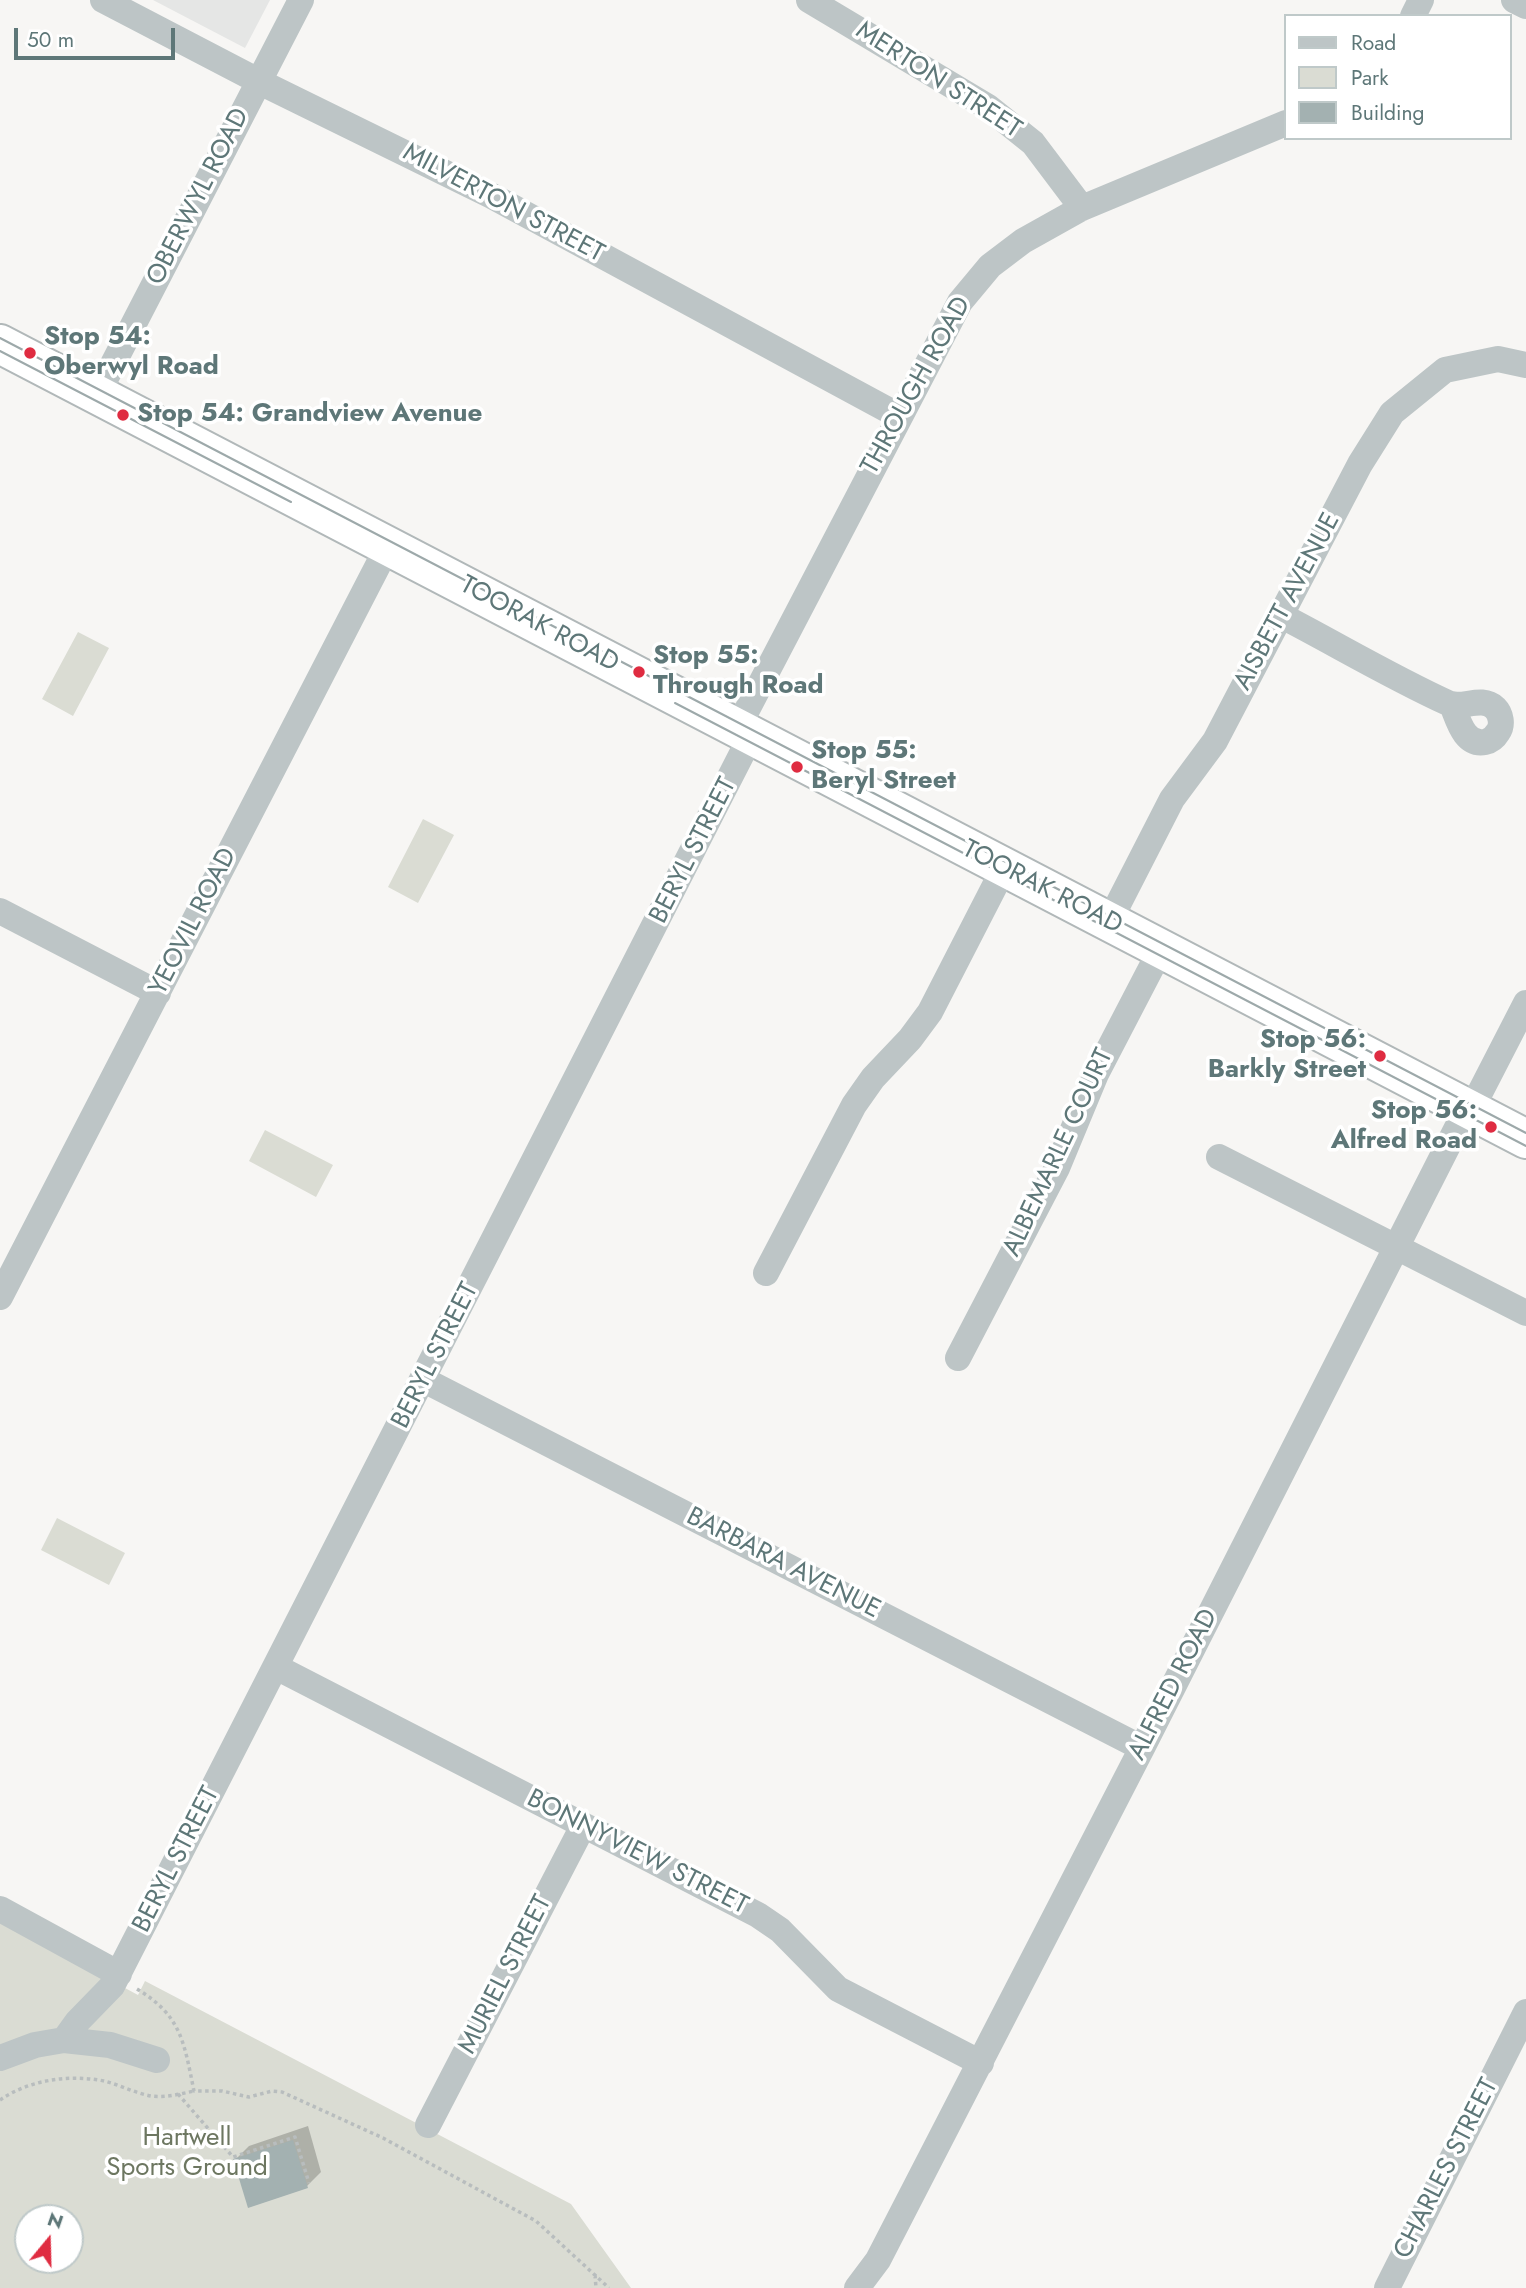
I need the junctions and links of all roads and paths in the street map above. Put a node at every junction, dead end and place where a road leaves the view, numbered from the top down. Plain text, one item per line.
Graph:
1 (103, 0) edge
2 (301, 0) edge
3 (809, 0) edge
4 (1514, 0) edge
5 (1526, 6) edge
6 (258, 81) junction
7 (1284, 124) edge
8 (1082, 208) junction
9 (2, 350) edge
10 (1526, 365) edge
11 (97, 394) junction
12 (899, 416) junction
13 (388, 546) junction
14 (1280, 615) junction
15 (1452, 705) dead end
16 (744, 732) junction
17 (1004, 868) junction
18 (0, 911) edge
19 (1109, 922) junction
20 (1161, 949) junction
21 (158, 993) junction
22 (1526, 1003) edge
23 (1469, 1109) junction
24 (1526, 1139) edge
25 (1219, 1157) dead end
26 (1397, 1247) junction
27 (766, 1273) dead end
28 (0, 1297) edge
29 (1526, 1313) edge
30 (958, 1358) dead end
31 (424, 1380) junction
32 (276, 1667) junction
33 (1142, 1748) junction
34 (583, 1826) junction
35 (0, 1909) edge
36 (127, 1981) junction
37 (1526, 2012) edge
38 (64, 2040) junction
39 (0, 2058) edge
40 (157, 2060) dead end
41 (981, 2063) junction
42 (194, 2091) junction
43 (178, 2094) junction
44 (0, 2100) edge
45 (428, 2125) dead end
46 (309, 2183) dead end
47 (878, 2260) junction
48 (595, 2275) junction
49 (596, 2288) edge
50 (609, 2288) edge
51 (857, 2288) edge
52 (873, 2288) edge
53 (1387, 2288) edge

1 - 6 street, MILVERTON STREET
2 - 6 street, OBERWYL ROAD
3 - 8 street, MERTON STREET
4 - 5 street
6 - 11 street, OBERWYL ROAD
6 - 12 street, MILVERTON STREET
7 - 8 street, THROUGH ROAD
8 - 12 street, THROUGH ROAD
9 - 11 highway, TOORAK ROAD
10 - 14 street, AISBETT AVENUE
11 - 13 highway, TOORAK ROAD
12 - 16 street, THROUGH ROAD
13 - 16 highway, TOORAK ROAD
13 - 21 street, YEOVIL ROAD
14 - 15 street
14 - 19 street, AISBETT AVENUE
16 - 17 highway, TOORAK ROAD
16 - 31 street, BERYL STREET
17 - 19 highway, TOORAK ROAD
17 - 27 street
18 - 21 street
19 - 20 highway, TOORAK ROAD
20 - 23 highway, TOORAK ROAD
20 - 30 street, ALBEMARLE COURT
21 - 28 street, YEOVIL ROAD
22 - 23 street, ALFRED ROAD
23 - 24 highway, TOORAK ROAD
23 - 26 street, ALFRED ROAD
25 - 26 street
26 - 29 street
26 - 33 street, ALFRED ROAD
31 - 32 street, BERYL STREET
31 - 33 street, BARBARA AVENUE
32 - 34 street, BONNYVIEW STREET
32 - 36 street, BERYL STREET
33 - 41 street, ALFRED ROAD
34 - 41 street, BONNYVIEW STREET
34 - 45 street, MURIEL STREET
35 - 36 street
36 - 38 street, BERYL STREET
36 - 42 path
37 - 53 street, CHARLES STREET
38 - 39 street
38 - 40 street
41 - 47 street, ALFRED ROAD
42 - 43 path
42 - 48 path
43 - 44 path
43 - 46 path
47 - 51 street, ALFRED ROAD
47 - 52 street, ALFRED ROAD
48 - 49 path
48 - 50 path

